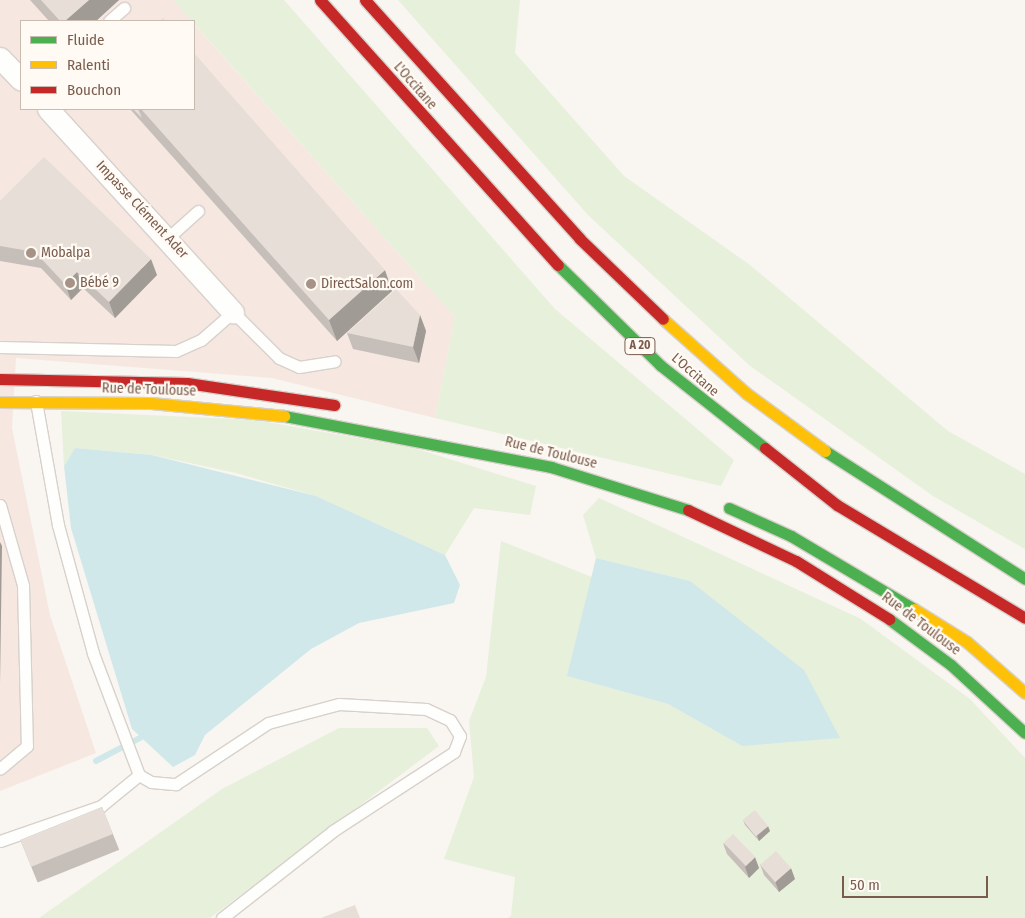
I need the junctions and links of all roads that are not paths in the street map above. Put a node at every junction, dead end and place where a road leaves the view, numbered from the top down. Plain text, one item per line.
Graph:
1 (320, 0) edge
2 (364, 0) edge
3 (124, 8) dead end
4 (110, 20) edge
5 (0, 58) edge
6 (20, 79) edge
7 (49, 110) edge
8 (198, 212) dead end
9 (169, 237) junction
10 (233, 312) junction
11 (0, 347) edge
12 (335, 361) dead end
13 (0, 379) edge
14 (36, 379) junction
15 (0, 402) edge
16 (36, 402) junction
17 (344, 407) dead end
18 (492, 442) dead end
19 (613, 472) dead end
20 (718, 504) dead end
21 (0, 505) edge
22 (1025, 579) edge
23 (920, 612) junction
24 (1025, 618) edge
25 (908, 631) junction
26 (1025, 693) edge
27 (1025, 733) edge
28 (0, 769) edge
29 (139, 775) junction
30 (0, 841) edge
31 (222, 918) edge

1 - 24 main road, L'Occitane / A 20
2 - 22 main road, L'Occitane / A 20
3 - 4 lane
5 - 6 street
7 - 9 street, Impasse Clément Ader
8 - 9 lane
9 - 10 street, Impasse Clément Ader
10 - 11 lane
10 - 12 lane
13 - 14 main road, Rue de Toulouse
14 - 16 lane
14 - 17 main road, Rue de Toulouse
15 - 16 main road, Rue de Toulouse
16 - 25 main road, Rue de Toulouse
16 - 29 lane
18 - 19 main road, Rue de Toulouse
20 - 23 main road, Rue de Toulouse
21 - 28 lane
23 - 25 main road
23 - 26 main road, Rue de Toulouse
25 - 27 main road, Rue de Toulouse
29 - 30 lane
29 - 31 lane

